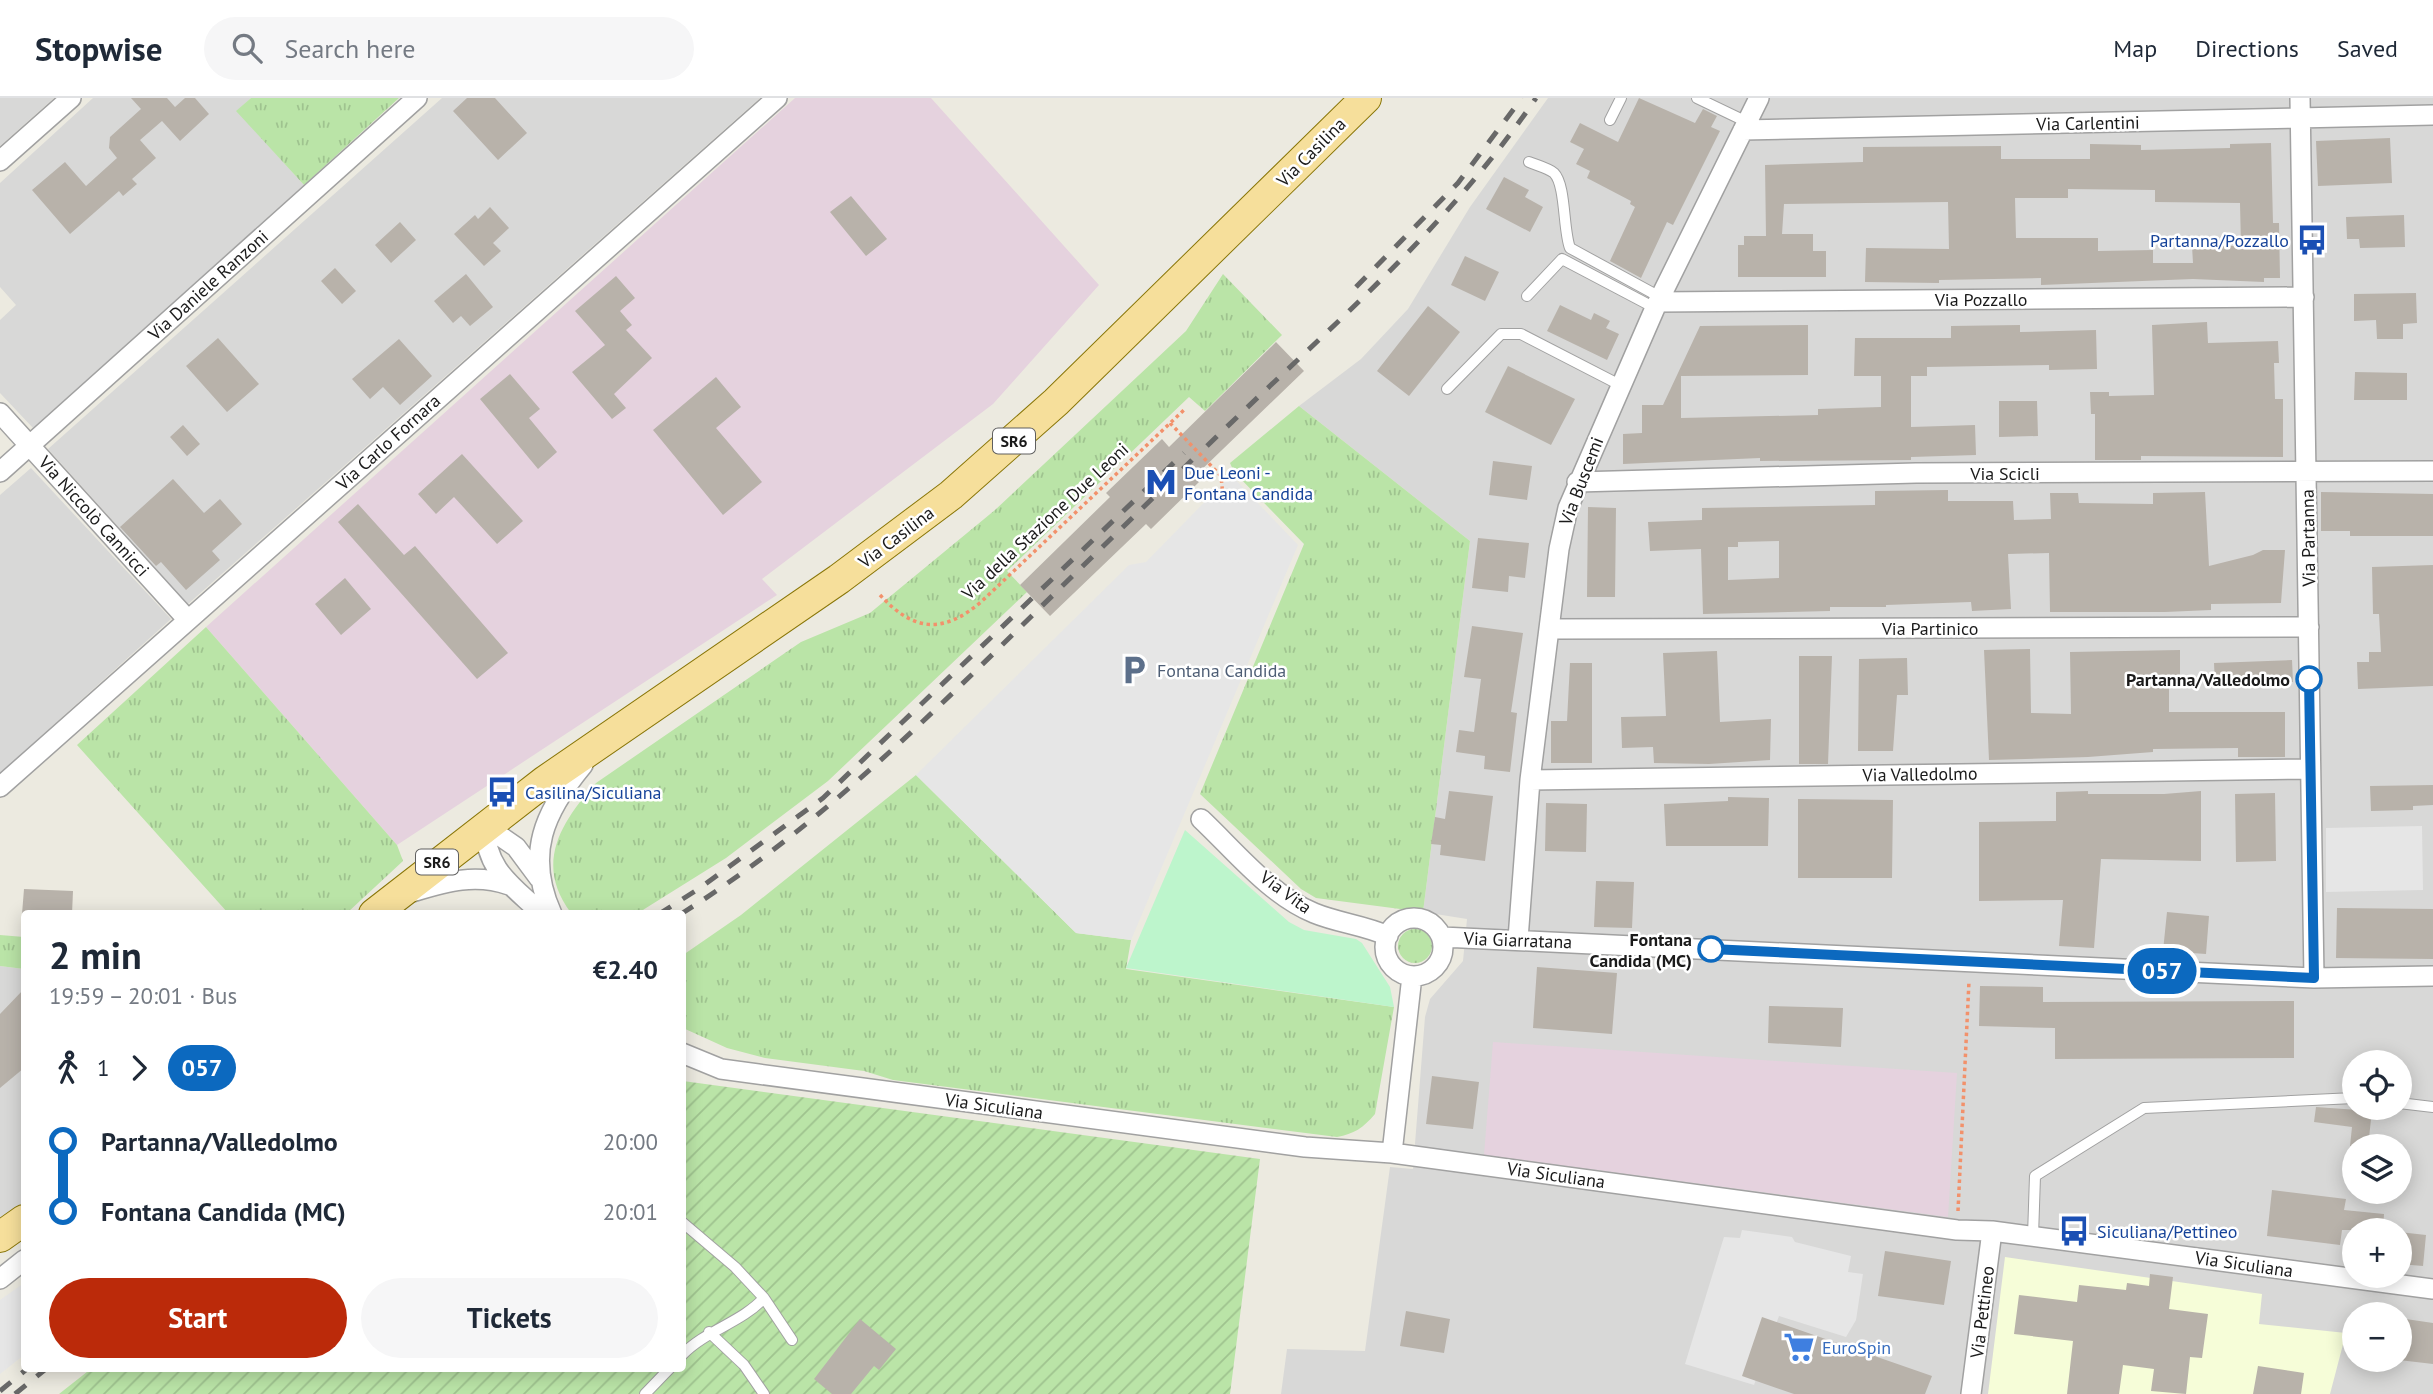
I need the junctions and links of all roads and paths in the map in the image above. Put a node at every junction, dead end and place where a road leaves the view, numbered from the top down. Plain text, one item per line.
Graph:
1 (71, 98) edge
2 (417, 98) edge
3 (777, 98) edge
4 (1366, 98) edge
5 (1621, 98) edge
6 (1697, 98) edge
7 (1759, 98) edge
8 (2300, 98) edge
9 (2433, 116) edge
10 (2300, 119) junction
11 (1610, 120) dead end
12 (1745, 126) junction
13 (0, 161) edge
14 (1529, 162) dead end
15 (1527, 296) dead end
16 (2304, 297) junction
17 (1658, 302) junction
18 (1620, 385) junction
19 (1447, 390) dead end
20 (1185, 409) dead end
21 (0, 413) edge
22 (1170, 423) junction
23 (30, 445) junction
24 (2433, 471) edge
25 (0, 472) edge
26 (2307, 473) junction
27 (1577, 482) junction
28 (1223, 496) dead end
29 (880, 595) dead end
30 (188, 620) junction
31 (2309, 627) junction
32 (1550, 629) junction
33 (617, 729) junction
34 (2310, 769) junction
35 (1530, 780) junction
36 (0, 787) edge
37 (1201, 819) dead end
38 (484, 825) junction
39 (540, 879) junction
40 (509, 885) junction
41 (383, 906) edge
42 (537, 910) edge
43 (551, 910) edge
44 (1388, 936) junction
45 (1442, 937) junction
46 (1518, 939) junction
47 (1970, 961) junction
48 (1412, 976) junction
49 (2433, 976) edge
50 (2314, 978) junction
51 (686, 1055) edge
52 (686, 1068) edge
53 (721, 1069) junction
54 (2342, 1099) edge
55 (2412, 1105) edge
56 (2433, 1107) edge
57 (1392, 1153) junction
58 (21, 1222) edge
59 (686, 1226) edge
60 (1957, 1230) junction
61 (1992, 1231) junction
62 (2033, 1236) junction
63 (0, 1237) edge
64 (21, 1262) edge
65 (0, 1279) edge
66 (2433, 1289) edge
67 (764, 1298) junction
68 (709, 1332) junction
69 (792, 1340) dead end
70 (686, 1352) edge
71 (666, 1372) edge
72 (645, 1394) edge
73 (764, 1394) edge
74 (1971, 1394) edge

1 - 13 street
2 - 23 street, Via Daniele Ranzoni
3 - 30 street, Via Carlo Fornara
4 - 33 main road, Via Casilina / SR6
5 - 11 lane
6 - 12 lane
7 - 12 street, Via Buscemi
8 - 10 street, Via Partanna
9 - 10 street, Via Carlentini
10 - 12 street, Via Carlentini
10 - 16 street, Via Partanna
12 - 17 street, Via Buscemi
14 - 17 lane
15 - 17 lane
16 - 17 street, Via Pozzallo
16 - 26 street, Via Partanna
17 - 18 street, Via Buscemi
18 - 19 lane
18 - 27 street, Via Buscemi
20 - 22 path, Via della Stazione Due Leoni
21 - 23 street, Via Niccolò Cannicci
22 - 28 path
22 - 29 path, Via della Stazione Due Leoni
23 - 25 street, Via Daniele Ranzoni
23 - 30 street, Via Niccolò Cannicci
24 - 26 street, Via Scicli
26 - 27 street, Via Scicli
26 - 31 street, Via Partanna
27 - 32 street, Via Buscemi
30 - 36 street, Via Carlo Fornara
31 - 32 street, Via Partinico
31 - 34 street, Via Partanna
32 - 35 street, Via Buscemi
33 - 38 main road, Via Casilina / SR6
33 - 39 street
34 - 35 street, Via Valledolmo
34 - 50 street, Via Partanna
35 - 46 street, Via Buscemi
37 - 44 street, Via Vita
38 - 39 street
38 - 40 street
38 - 41 main road, Via Casilina / SR6
39 - 43 street
40 - 41 street
40 - 42 street
44 - 45 street
44 - 48 street
45 - 46 street, Via Giarratana
45 - 48 street
46 - 47 street, Via Giarratana
47 - 50 street, Via Giarratana
47 - 60 path
48 - 57 street
49 - 50 street, Via Giarratana
51 - 53 street, Via Siculiana
52 - 53 street
53 - 57 street, Via Siculiana
54 - 62 lane
55 - 56 lane
57 - 60 street, Via Siculiana
58 - 63 main road
59 - 67 lane
60 - 61 street, Via Siculiana
61 - 62 street, Via Siculiana
61 - 74 street, Via Pettineo
62 - 66 street, Via Siculiana
64 - 65 street
67 - 68 lane
67 - 69 lane
68 - 70 lane
68 - 73 lane
71 - 72 lane

